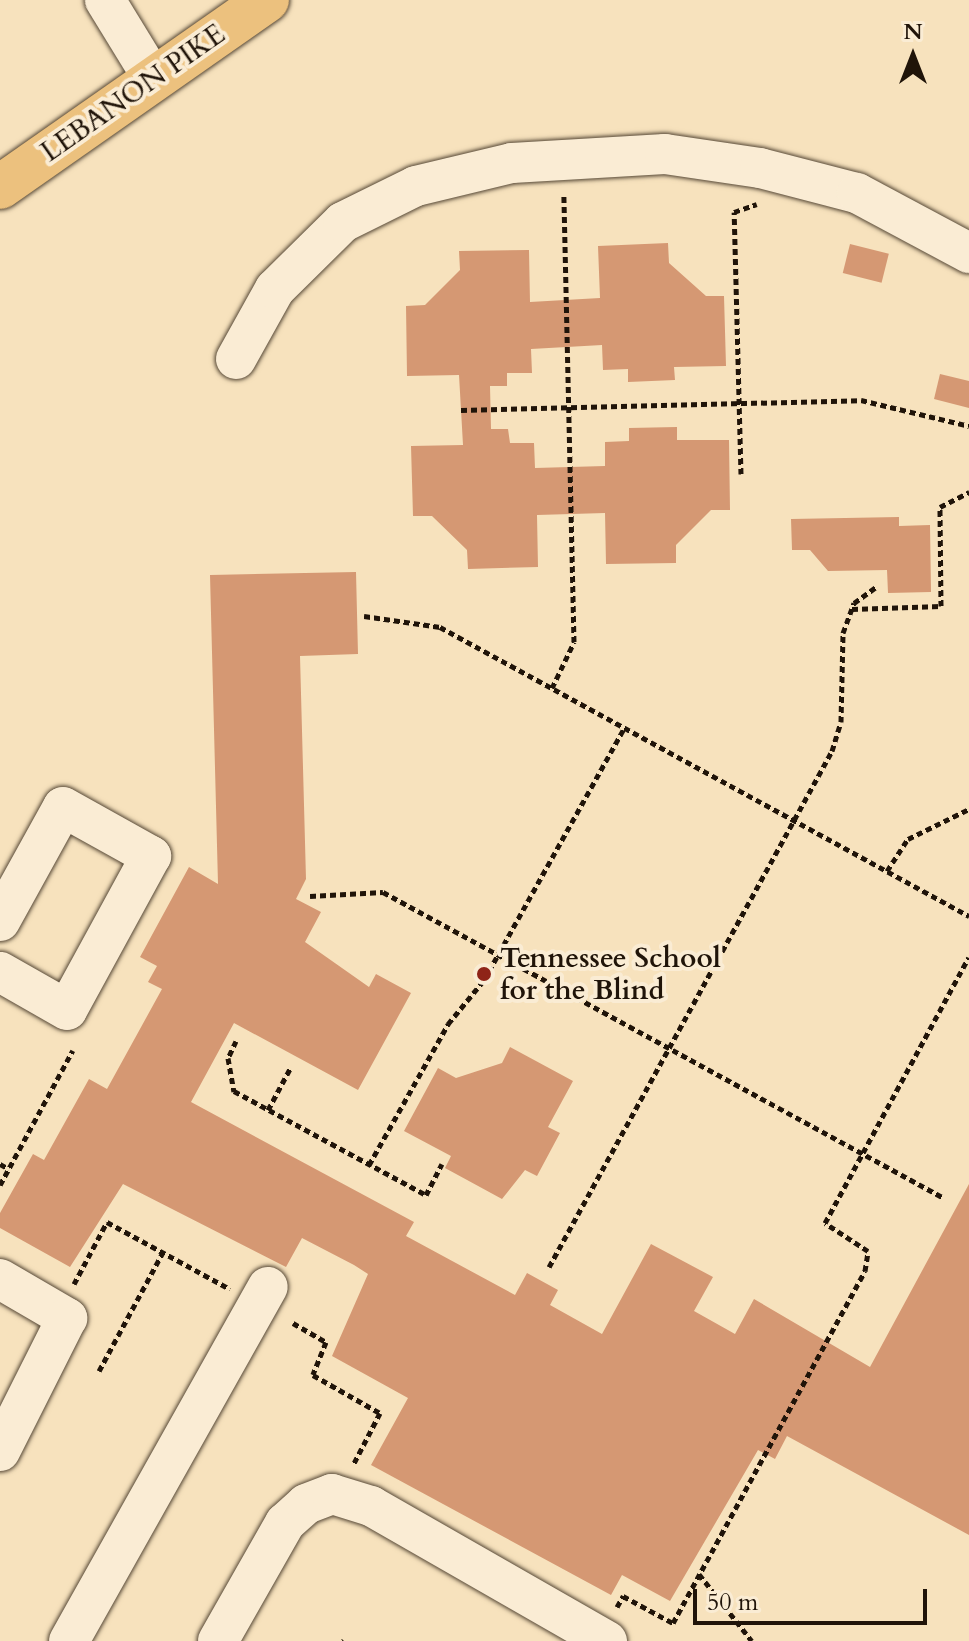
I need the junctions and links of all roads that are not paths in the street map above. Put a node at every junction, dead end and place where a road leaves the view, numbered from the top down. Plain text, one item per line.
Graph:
1 (105, 0) edge
2 (267, 0) edge
3 (151, 75) junction
4 (0, 187) edge
5 (969, 253) edge
6 (236, 359) dead end
7 (0, 921) edge
8 (0, 972) edge
9 (0, 1279) edge
10 (249, 1288) road end
11 (0, 1451) edge
12 (604, 1639) edge
13 (69, 1641) edge
14 (218, 1641) edge

1 - 3 street
2 - 3 main road, LEBANON PIKE
3 - 4 main road, LEBANON PIKE
5 - 6 street
7 - 8 street
9 - 11 street
10 - 13 street
12 - 14 street

